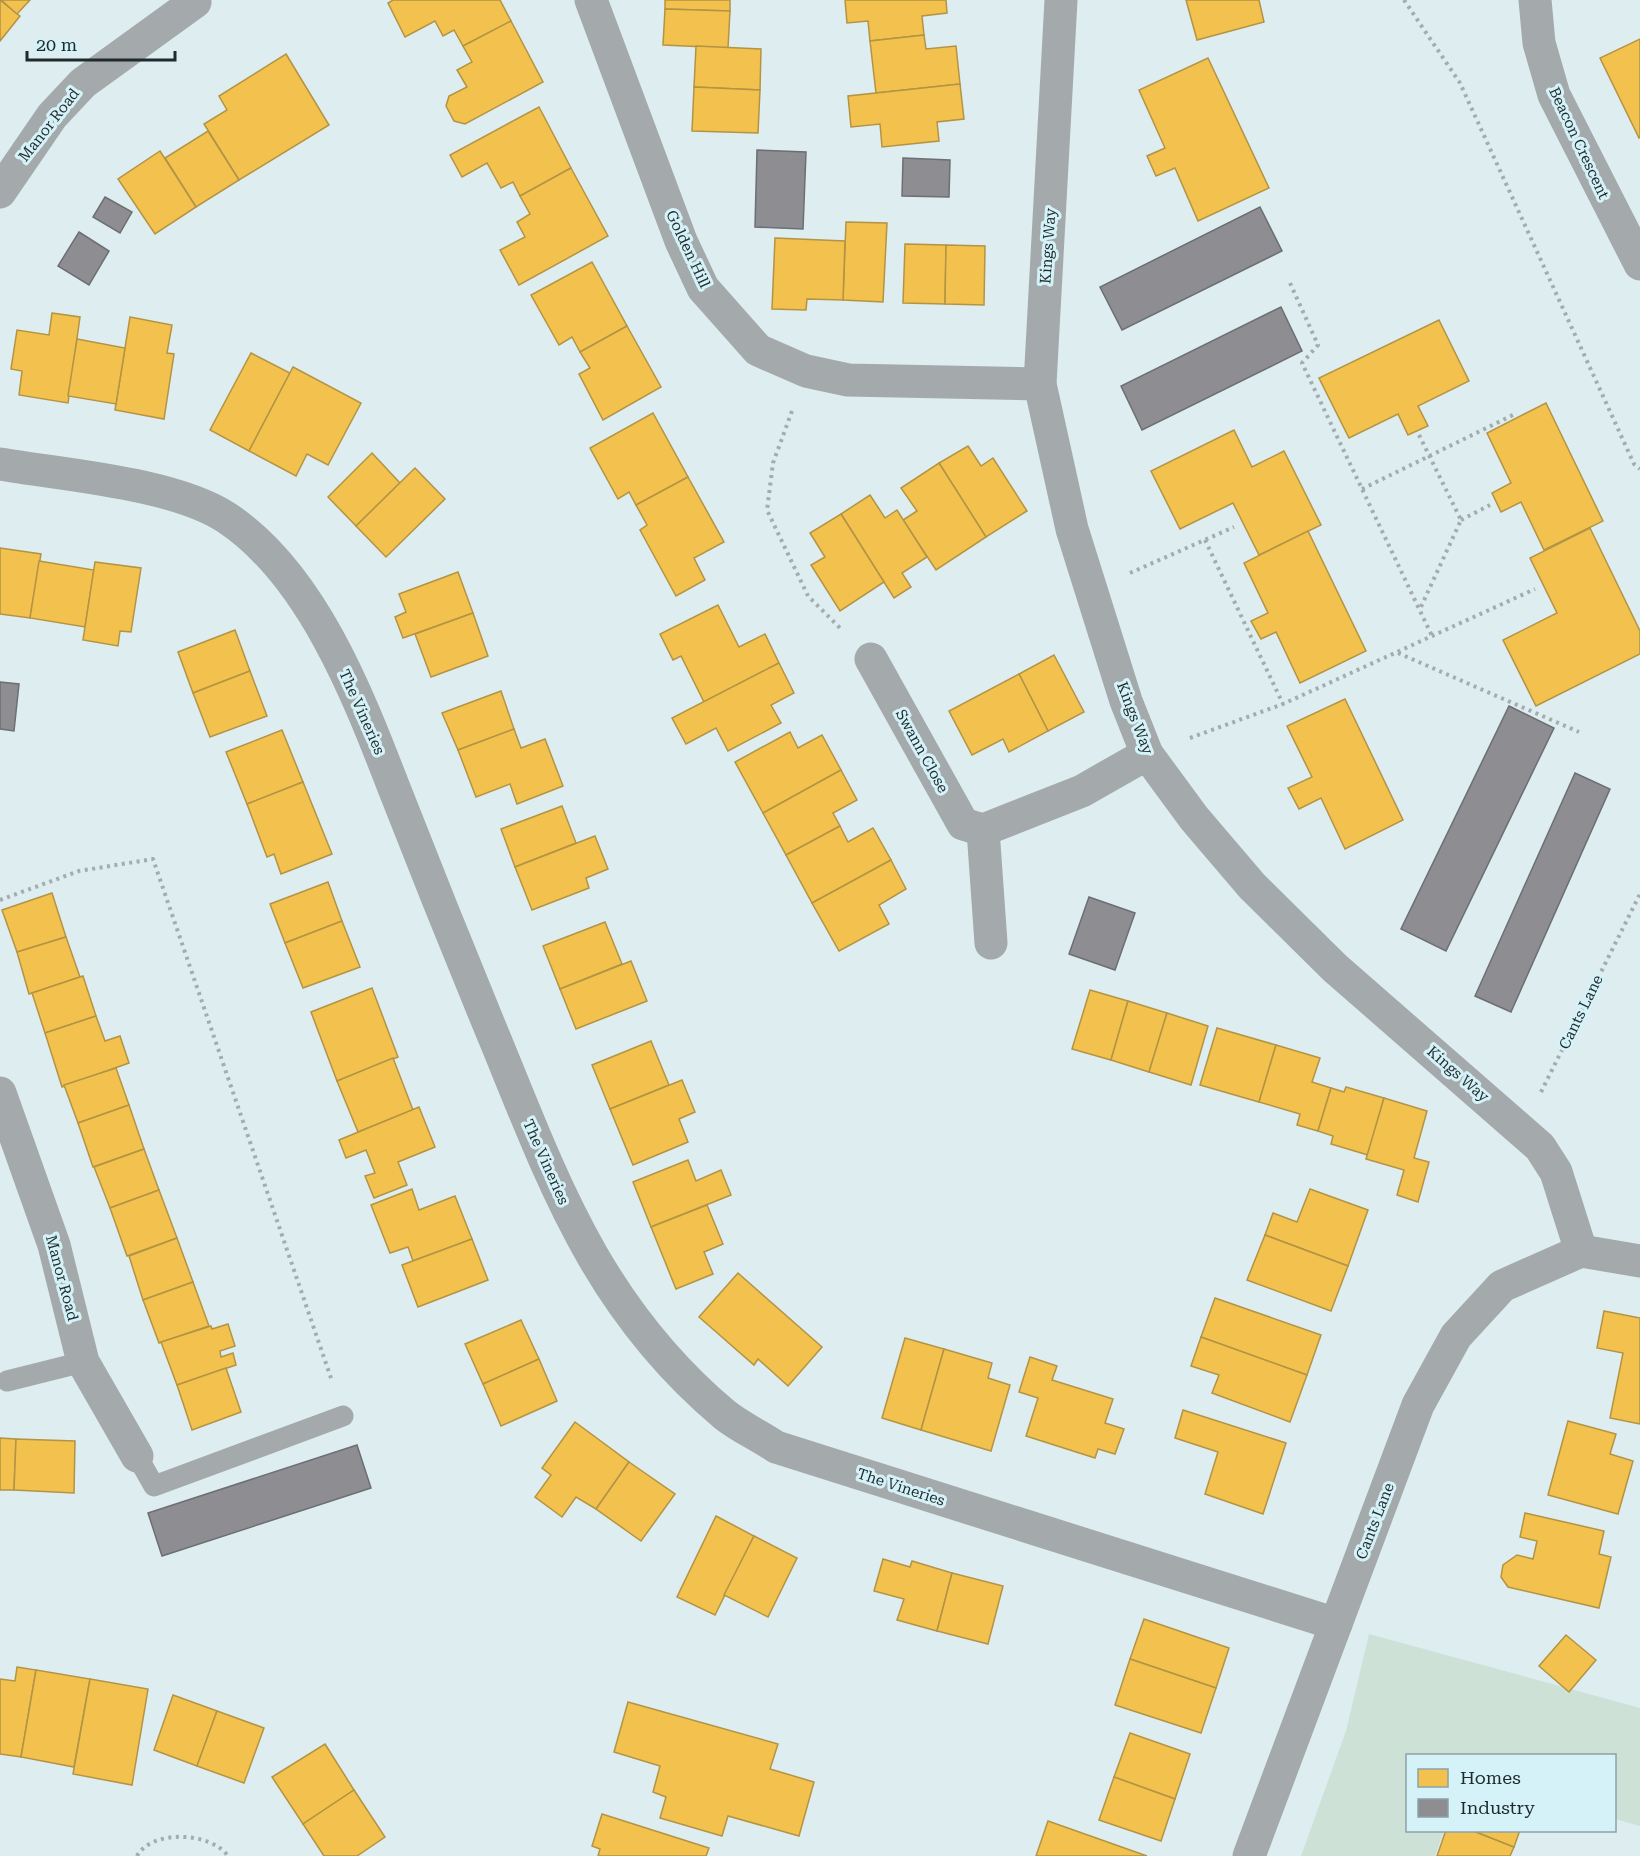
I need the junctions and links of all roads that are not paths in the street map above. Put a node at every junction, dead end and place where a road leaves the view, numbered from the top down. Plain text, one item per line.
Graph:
1 (591, 0) edge
2 (1061, 0) edge
3 (1535, 0) edge
4 (195, 2) dead end
5 (0, 192) edge
6 (1636, 251) edge
7 (1040, 384) junction
8 (0, 464) edge
9 (871, 659) road end
10 (1147, 754) junction
11 (983, 830) junction
12 (992, 943) dead end
13 (0, 1093) edge
14 (1581, 1251) junction
15 (1640, 1261) edge
16 (83, 1362) junction
17 (7, 1381) dead end
18 (344, 1416) road end
19 (136, 1456) joint
20 (1336, 1624) junction
21 (1249, 1856) edge

1 - 7 street, Golden Hill
2 - 7 street, Kings Way
3 - 6 street, Beacon Crescent
4 - 5 street, Manor Road
7 - 10 street, Kings Way
8 - 20 street, The Vineries
9 - 11 street, Swann Close
10 - 11 street
10 - 14 street, Kings Way
11 - 12 street
13 - 16 street, Manor Road
14 - 15 street
14 - 20 street, Cants Lane
16 - 17 lane
16 - 19 street, Manor Road
18 - 19 lane
20 - 21 street, Cants Lane

